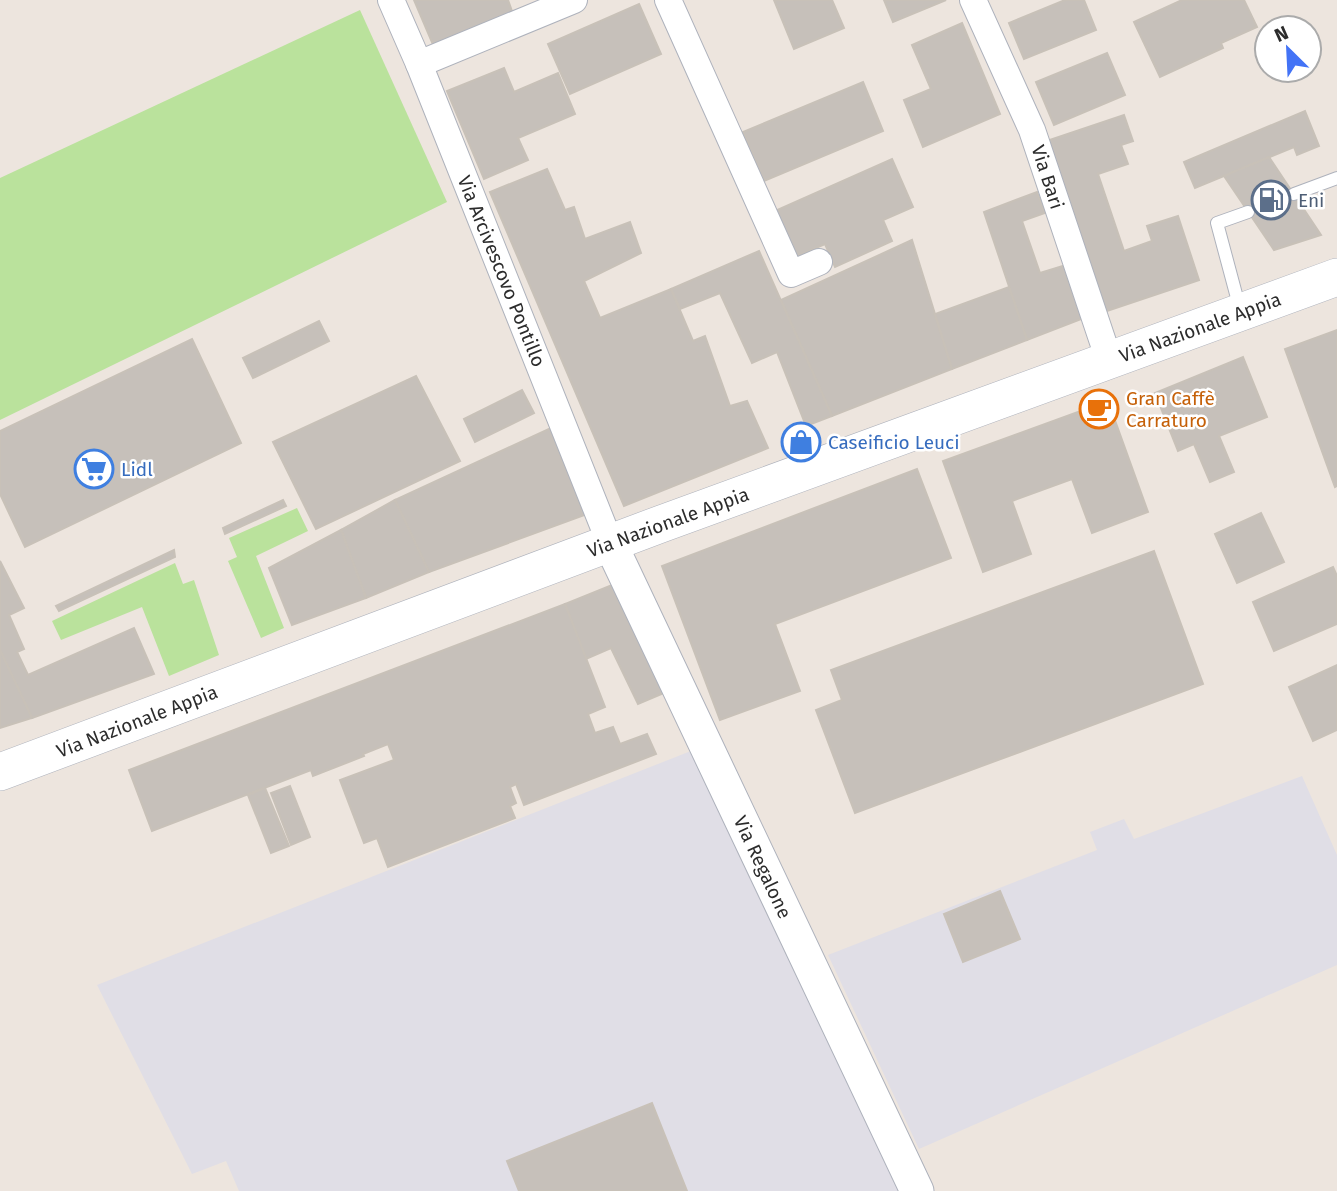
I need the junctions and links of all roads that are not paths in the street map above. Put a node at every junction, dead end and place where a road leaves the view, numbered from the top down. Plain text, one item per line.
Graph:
1 (391, 0) edge
2 (574, 0) edge
3 (668, 0) edge
4 (973, 0) edge
5 (419, 64) junction
6 (1337, 178) edge
7 (1294, 194) dead end
8 (1248, 212) dead end
9 (819, 262) dead end
10 (1337, 276) edge
11 (1241, 312) junction
12 (1109, 360) junction
13 (610, 543) junction
14 (4, 769) edge
15 (916, 1191) edge

1 - 5 street, Via Arcivescovo Pontillo
2 - 5 street
3 - 9 street
4 - 12 street, Via Bari
5 - 13 street, Via Arcivescovo Pontillo
6 - 7 lane
8 - 11 lane
10 - 11 main road, Via Nazionale Appia
11 - 12 main road, Via Nazionale Appia
12 - 13 main road, Via Nazionale Appia
13 - 14 main road, Via Nazionale Appia
13 - 15 street, Via Regalone

